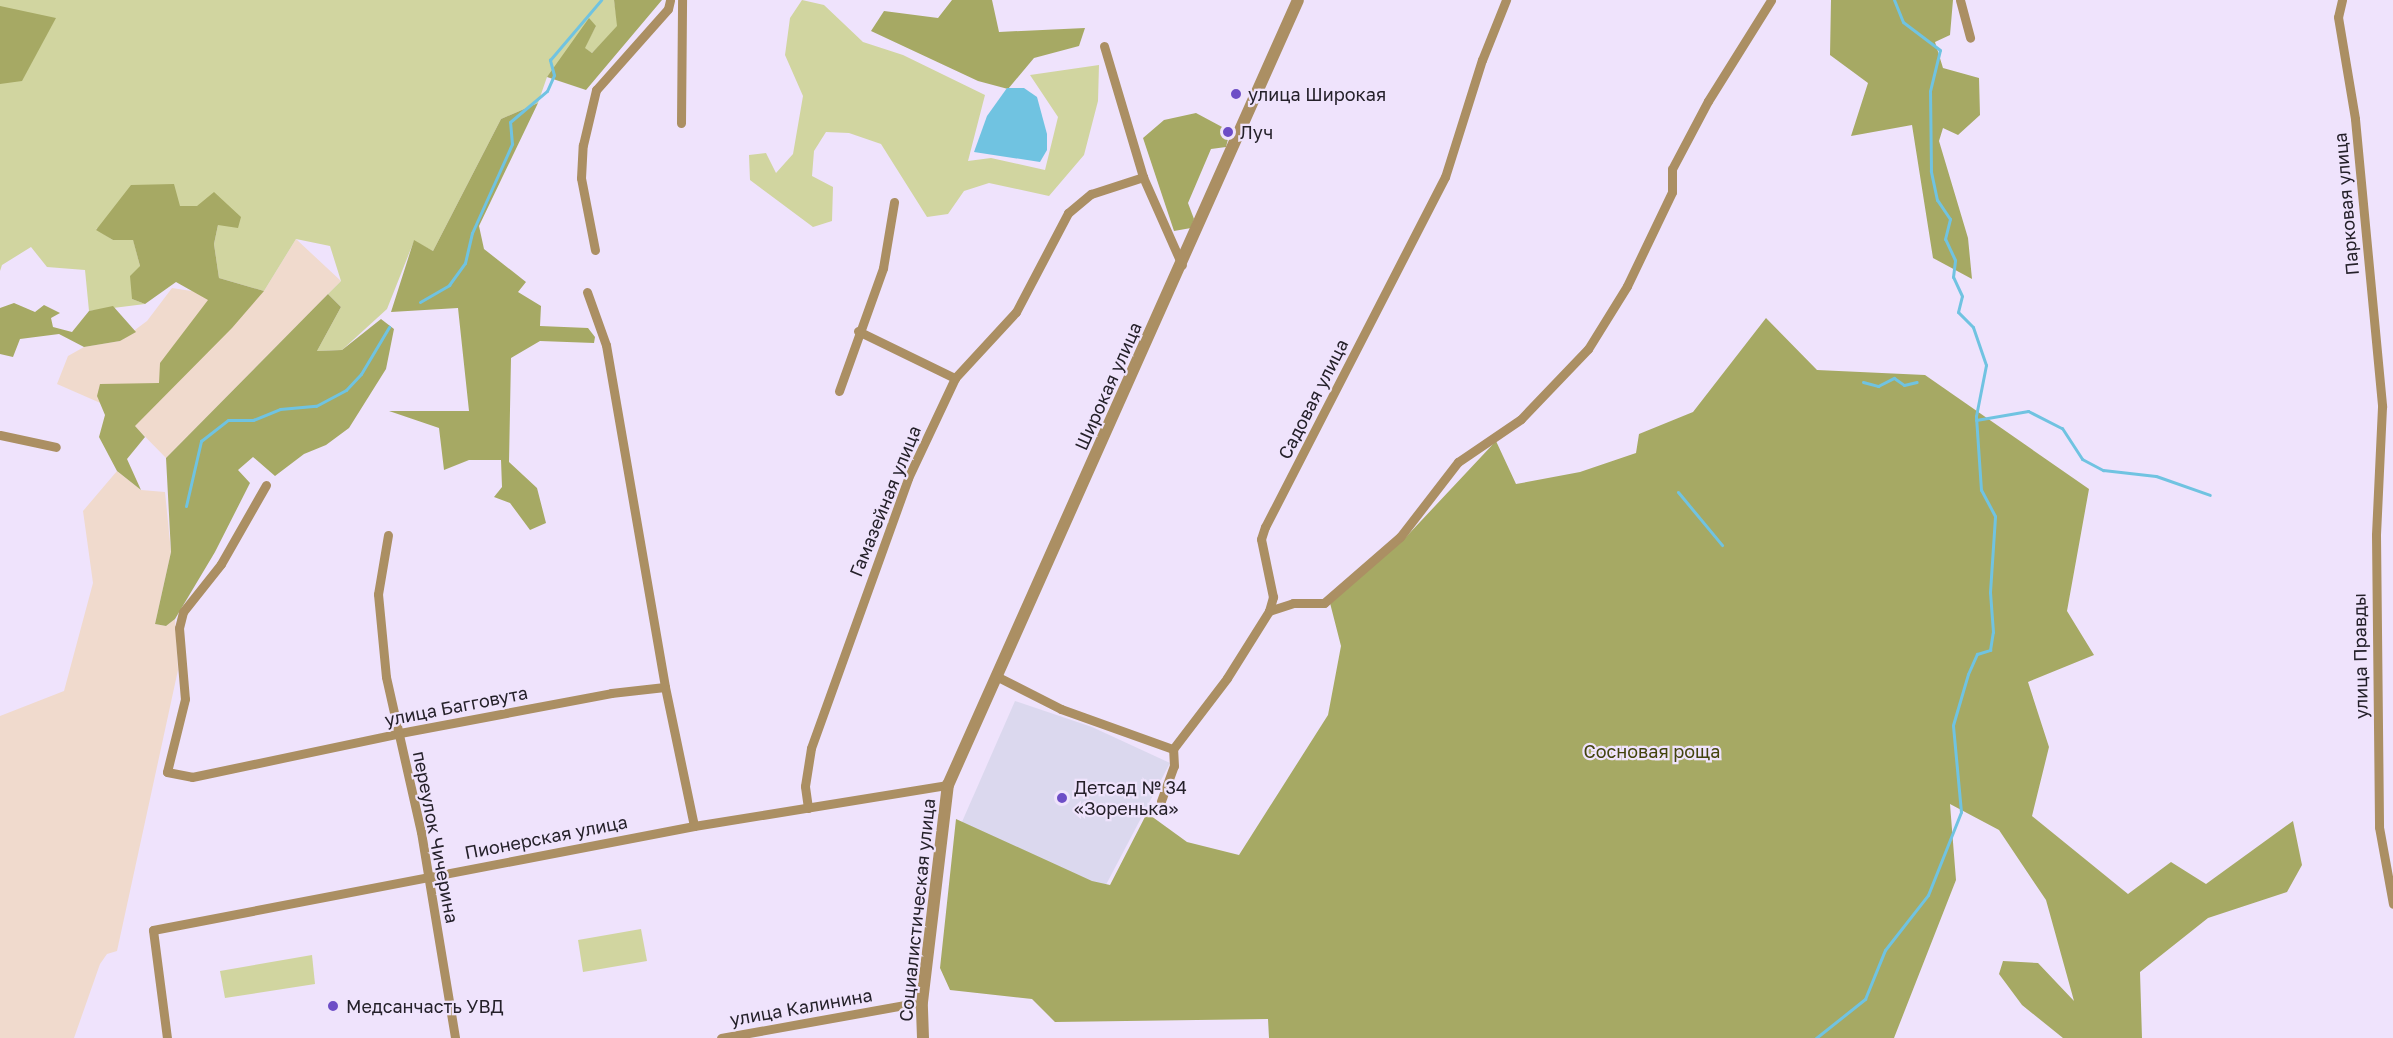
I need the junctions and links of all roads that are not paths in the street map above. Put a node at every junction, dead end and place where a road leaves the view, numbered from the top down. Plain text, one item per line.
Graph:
1 (670, 0) edge
2 (682, 0) edge
3 (1298, 0) edge
4 (1506, 0) edge
5 (1772, 0) edge
6 (1960, 0) edge
7 (2342, 0) edge
8 (1970, 38) dead end
9 (1104, 46) dead end
10 (681, 123) dead end
11 (1143, 177) junction
12 (894, 202) dead end
13 (595, 250) dead end
14 (1182, 266) junction
15 (587, 292) dead end
16 (858, 331) junction
17 (955, 378) junction
18 (839, 391) dead end
19 (2382, 407) junction
20 (2393, 407) edge
21 (0, 435) edge
22 (56, 447) dead end
23 (266, 485) dead end
24 (388, 535) dead end
25 (1269, 611) junction
26 (996, 676) junction
27 (666, 687) junction
28 (400, 733) junction
29 (1173, 750) junction
30 (948, 785) junction
31 (1161, 801) dead end
32 (808, 808) junction
33 (694, 826) junction
34 (428, 876) junction
35 (2393, 904) edge
36 (922, 1002) junction
37 (167, 1038) edge
38 (455, 1038) edge
39 (721, 1038) edge
40 (923, 1038) edge

1 - 13 street
2 - 10 street
3 - 14 street, Широкая улица
4 - 25 street, Садовая улица
5 - 25 street
6 - 8 street
7 - 19 street, Парковая улица
9 - 11 street
11 - 14 street
11 - 17 street, Гамазейная улица
12 - 16 street
14 - 26 street, Широкая улица
15 - 27 street
16 - 17 street
16 - 18 street
17 - 32 street, Гамазейная улица
19 - 20 street
19 - 35 street, улица Правды
21 - 22 street
23 - 28 street, улица Багговута
24 - 28 street, переулок Чичерина
25 - 29 street
26 - 29 street
26 - 30 street, Широкая улица
27 - 28 street, улица Багговута
27 - 33 street
28 - 34 street, переулок Чичерина
29 - 31 street
30 - 32 street, Пионерская улица
30 - 36 street, Социалистическая улица
32 - 33 street, Пионерская улица
33 - 34 street, Пионерская улица
34 - 37 street, Пионерская улица
34 - 38 street, переулок Чичерина
36 - 39 street, улица Калинина
36 - 40 street, Социалистическая улица

